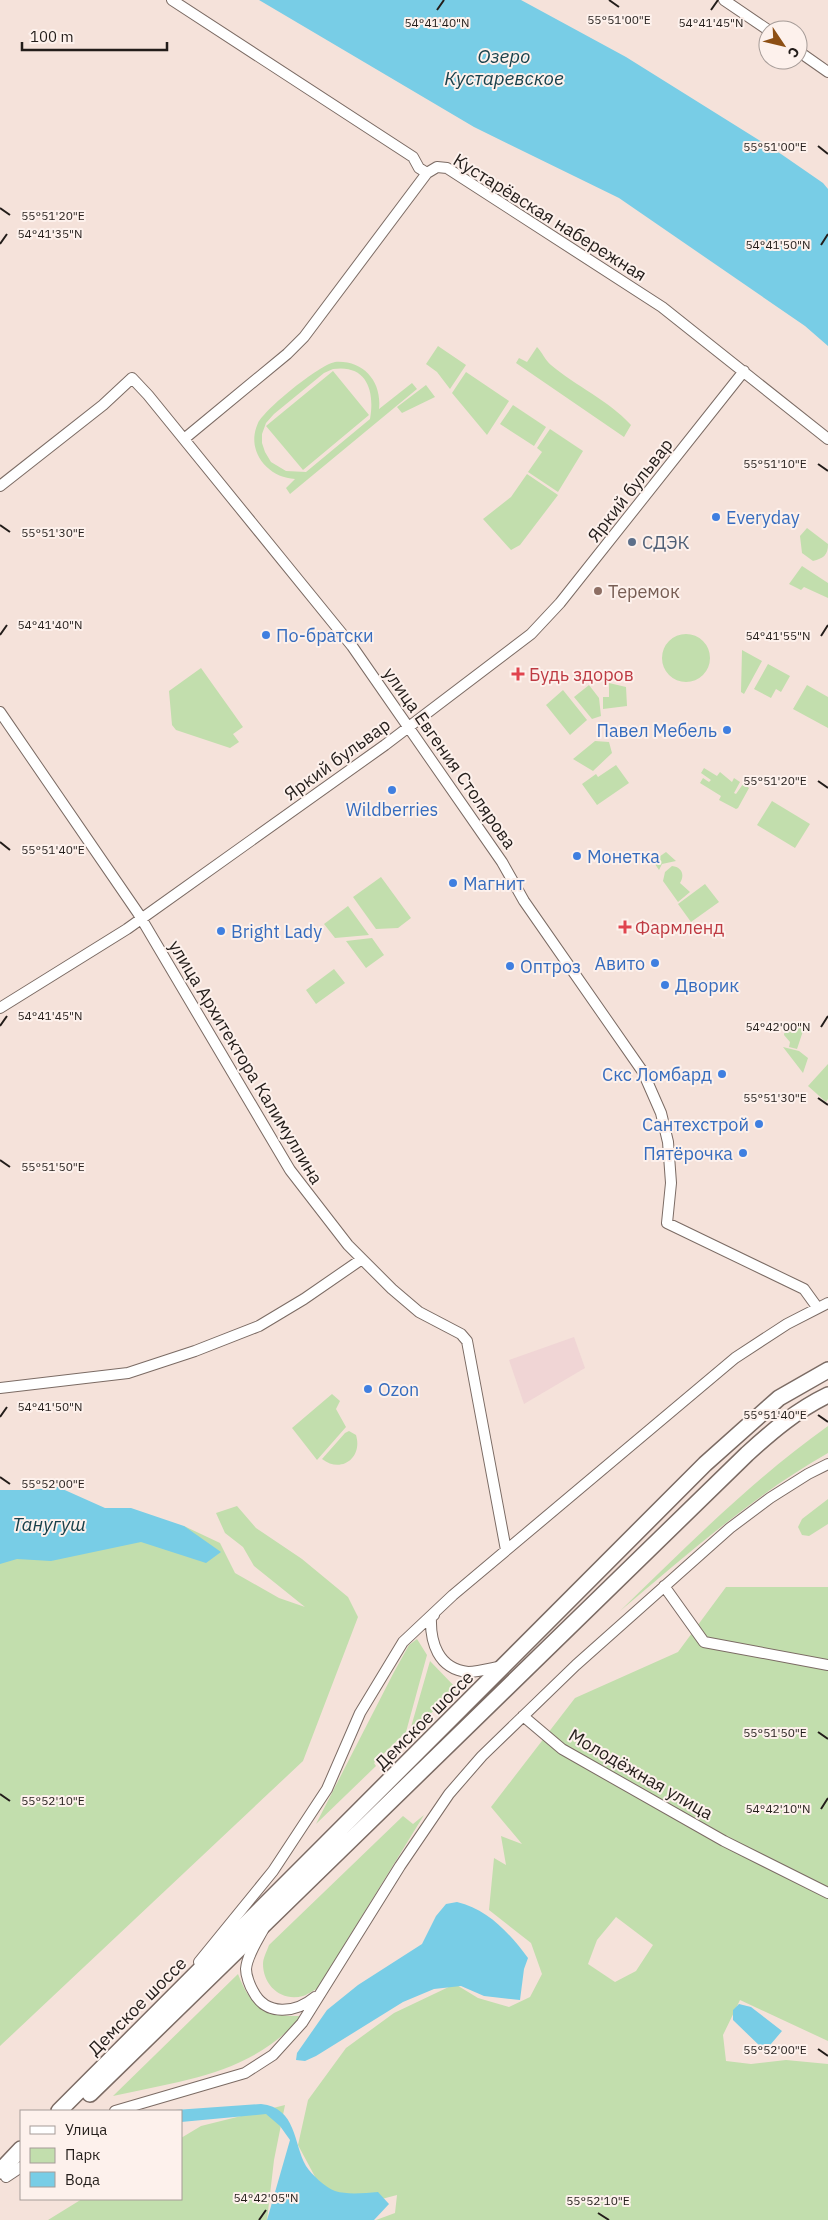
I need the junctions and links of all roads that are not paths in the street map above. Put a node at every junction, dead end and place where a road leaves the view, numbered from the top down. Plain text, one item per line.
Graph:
1 (172, 0) edge
2 (724, 0) edge
3 (758, 23) edge
4 (808, 58) edge
5 (828, 72) edge
6 (427, 173) junction
7 (744, 371) junction
8 (184, 439) junction
9 (828, 439) edge
10 (0, 486) edge
11 (0, 712) edge
12 (408, 727) junction
13 (141, 919) junction
14 (0, 1008) edge
15 (362, 1259) junction
16 (828, 1302) edge
17 (817, 1307) junction
18 (828, 1370) edge
19 (0, 1388) edge
20 (828, 1394) edge
21 (828, 1464) edge
22 (506, 1550) junction
23 (664, 1586) junction
24 (453, 1595) junction
25 (828, 1665) edge
26 (504, 1666) junction
27 (523, 1716) junction
28 (298, 1890) junction
29 (828, 1893) edge
30 (323, 1989) junction
31 (146, 2023) junction
32 (60, 2110) edge
33 (74, 2110) edge
34 (119, 2110) edge
35 (20, 2150) edge
36 (20, 2163) edge
37 (20, 2167) edge
38 (2, 2176) edge

1 - 6 street, Кустарёвская набережная
2 - 3 street
4 - 5 street
6 - 7 street, Кустарёвская набережная
6 - 8 street
7 - 9 street, Кустарёвская набережная
7 - 12 street, Яркий бульвар
8 - 10 street, улица Евгения Столярова
8 - 12 street, улица Евгения Столярова
11 - 13 street, улица Архитектора Калимуллина
12 - 13 street, Яркий бульвар
12 - 17 street, улица Евгения Столярова
13 - 14 street, Яркий бульвар
13 - 15 street, улица Архитектора Калимуллина
15 - 19 street
15 - 22 street, улица Архитектора Калимуллина
16 - 17 street
17 - 22 street
18 - 26 main road, Демское шоссе
20 - 28 main road, Демское шоссе
21 - 23 street
22 - 24 street
23 - 25 street
23 - 27 street
24 - 26 street
24 - 31 street
26 - 31 main road, Демское шоссе
27 - 29 street, Молодёжная улица
27 - 30 street
28 - 30 street
28 - 33 main road, Демское шоссе
30 - 34 street
31 - 32 main road, Демское шоссе
35 - 38 main road
36 - 38 main road
37 - 38 street

